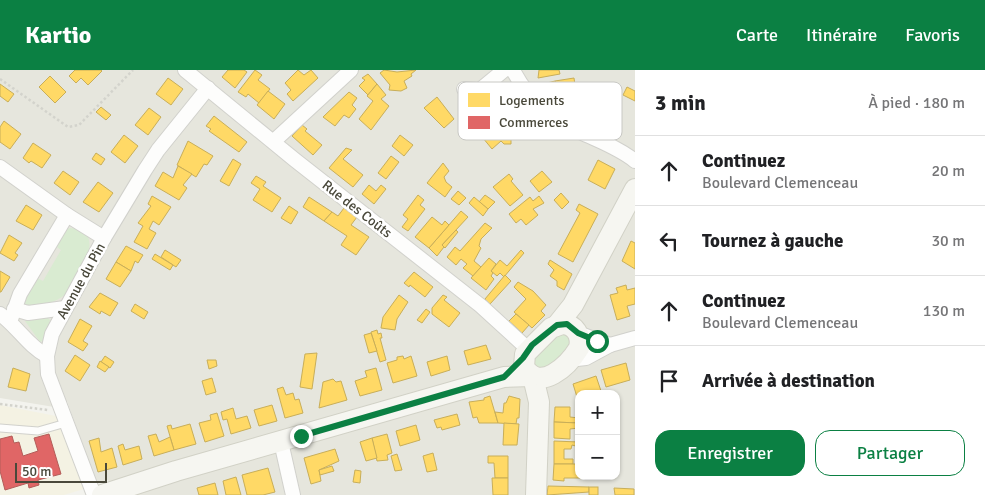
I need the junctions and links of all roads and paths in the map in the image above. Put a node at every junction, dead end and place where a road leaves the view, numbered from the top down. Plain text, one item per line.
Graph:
1 (133, 70) edge
2 (185, 70) edge
3 (351, 70) edge
4 (504, 70) edge
5 (513, 70) edge
6 (0, 79) edge
7 (490, 82) edge
8 (520, 82) edge
9 (208, 88) junction
10 (596, 140) edge
11 (274, 141) junction
12 (635, 161) edge
13 (0, 167) edge
14 (635, 189) edge
15 (67, 215) junction
16 (104, 238) junction
17 (65, 308) junction
18 (8, 315) edge
19 (570, 329) junction
20 (635, 338) edge
21 (610, 345) junction
22 (47, 356) junction
23 (568, 360) junction
24 (534, 367) junction
25 (0, 404) edge
26 (64, 417) junction
27 (0, 428) edge
28 (280, 442) junction
29 (94, 495) edge
30 (102, 495) edge
31 (293, 495) edge
32 (536, 495) edge

1 - 6 path
2 - 9 street, Rue des Coûts
3 - 11 street
4 - 7 street
5 - 8 street
9 - 11 street, Rue des Coûts
9 - 16 street, Avenue du Pin
10 - 12 street
11 - 24 street, Rue des Coûts
13 - 15 street
14 - 19 main road
15 - 16 street
15 - 18 street
16 - 17 street, Avenue du Pin
17 - 18 street
17 - 22 street, Avenue du Pin
18 - 22 street
19 - 21 street
19 - 23 main road
19 - 24 main road
20 - 21 street
21 - 23 street
22 - 26 street, Avenue du Pin
23 - 24 main road
24 - 28 main road
24 - 32 main road
25 - 26 path
26 - 27 lane
26 - 29 street, Avenue du Pin
28 - 30 main road
28 - 31 street

